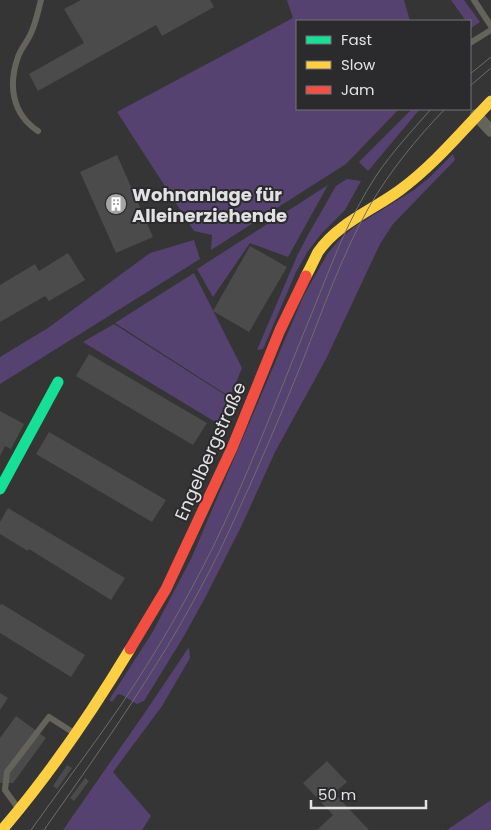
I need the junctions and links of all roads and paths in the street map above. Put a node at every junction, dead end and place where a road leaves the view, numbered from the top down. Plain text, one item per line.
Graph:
1 (42, 0) edge
2 (474, 0) edge
3 (491, 28) edge
4 (471, 43) edge
5 (491, 101) edge
6 (476, 115) junction
7 (491, 130) edge
8 (38, 131) dead end
9 (58, 382) dead end
10 (0, 489) edge
11 (75, 733) junction
12 (19, 810) junction
13 (2, 830) edge

1 - 8 lane
2 - 3 lane
3 - 4 lane
5 - 6 main road, Engelbergstraße
6 - 7 street
6 - 11 main road, Engelbergstraße
9 - 10 main road
11 - 12 main road, Engelbergstraße
11 - 12 lane
12 - 13 main road, Engelbergstraße

